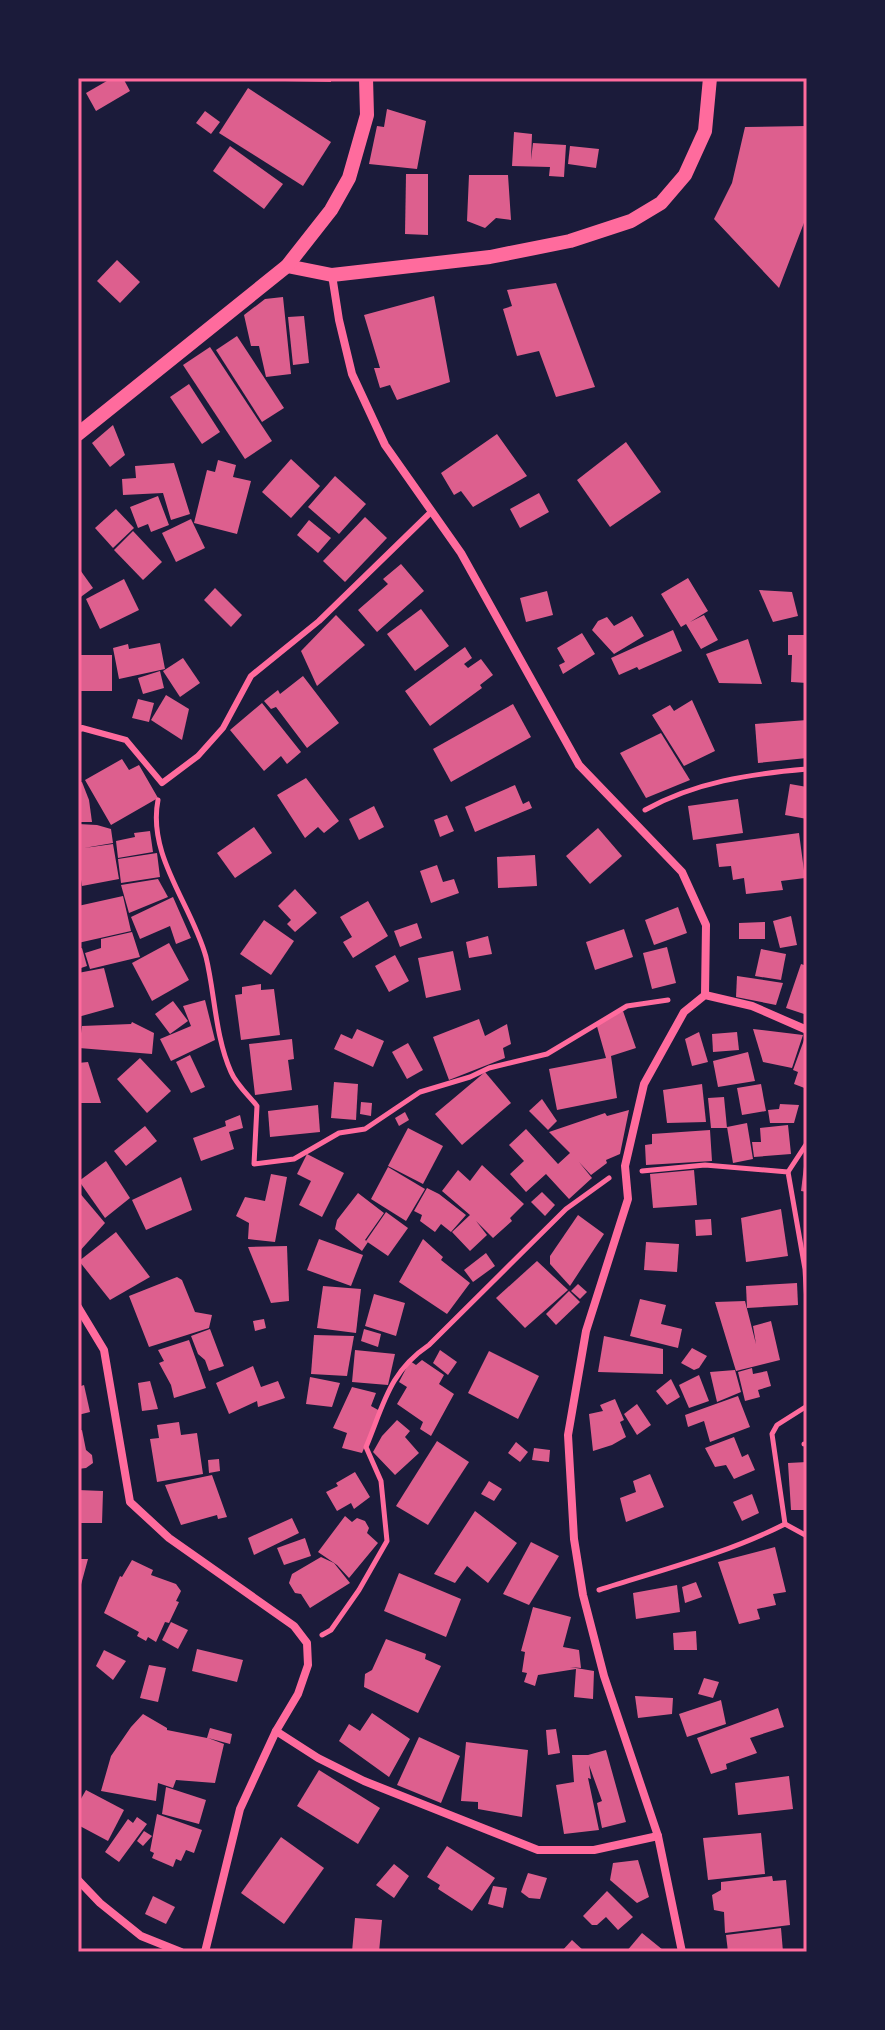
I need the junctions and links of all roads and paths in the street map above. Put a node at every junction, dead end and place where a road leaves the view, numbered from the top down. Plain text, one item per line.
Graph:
1 (366, 78) edge
2 (710, 78) edge
3 (287, 266) junction
4 (332, 275) junction
5 (78, 434) edge
6 (432, 511) junction
7 (78, 730) edge
8 (807, 769) edge
9 (162, 783) junction
10 (630, 818) junction
11 (705, 995) junction
12 (807, 1030) edge
13 (807, 1143) edge
14 (625, 1166) junction
15 (788, 1172) junction
16 (807, 1303) edge
17 (78, 1307) edge
18 (807, 1406) edge
19 (785, 1524) junction
20 (807, 1536) edge
21 (583, 1595) junction
22 (307, 1643) junction
23 (276, 1731) junction
24 (658, 1836) junction
25 (78, 1880) edge
26 (181, 1952) edge
27 (205, 1952) edge
28 (682, 1952) edge

1 - 3 street
2 - 4 street
3 - 4 street
3 - 5 street
4 - 6 street
6 - 9 lane
6 - 10 street
7 - 9 lane
8 - 10 path
9 - 11 path
10 - 11 street
11 - 12 street
11 - 14 street
13 - 15 path
14 - 15 path
14 - 21 street
14 - 22 path
15 - 16 path
17 - 22 street
18 - 19 path
19 - 20 path
19 - 21 path
21 - 24 street
22 - 23 street
23 - 24 street
23 - 27 street
24 - 28 street
25 - 26 street

